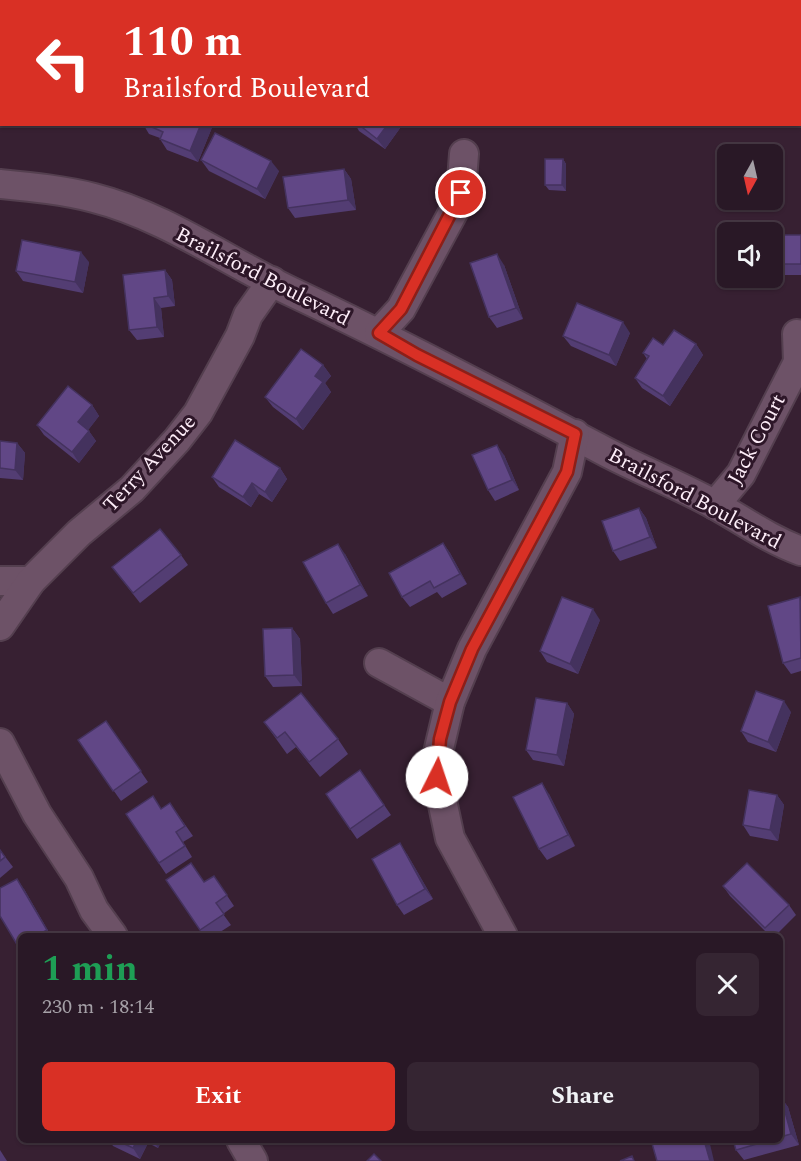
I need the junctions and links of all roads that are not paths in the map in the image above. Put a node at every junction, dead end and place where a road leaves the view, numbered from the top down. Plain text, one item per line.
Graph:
1 (464, 154) dead end
2 (0, 184) edge
3 (272, 281) junction
4 (379, 333) junction
5 (797, 334) dead end
6 (575, 434) junction
7 (715, 505) junction
8 (801, 551) edge
9 (0, 581) edge
10 (31, 581) junction
11 (0, 626) edge
12 (379, 663) dead end
13 (450, 702) junction
14 (0, 743) edge
15 (111, 933) edge
16 (501, 933) edge

1 - 4 street
2 - 3 street, Brailsford Boulevard
3 - 4 street, Brailsford Boulevard
3 - 10 street, Terry Avenue
4 - 6 street, Brailsford Boulevard
5 - 7 street, Jack Court
6 - 7 street, Brailsford Boulevard
6 - 13 street
7 - 8 street, Brailsford Boulevard
9 - 10 street
10 - 11 street, Terry Avenue
12 - 13 street
13 - 16 street
14 - 15 street

